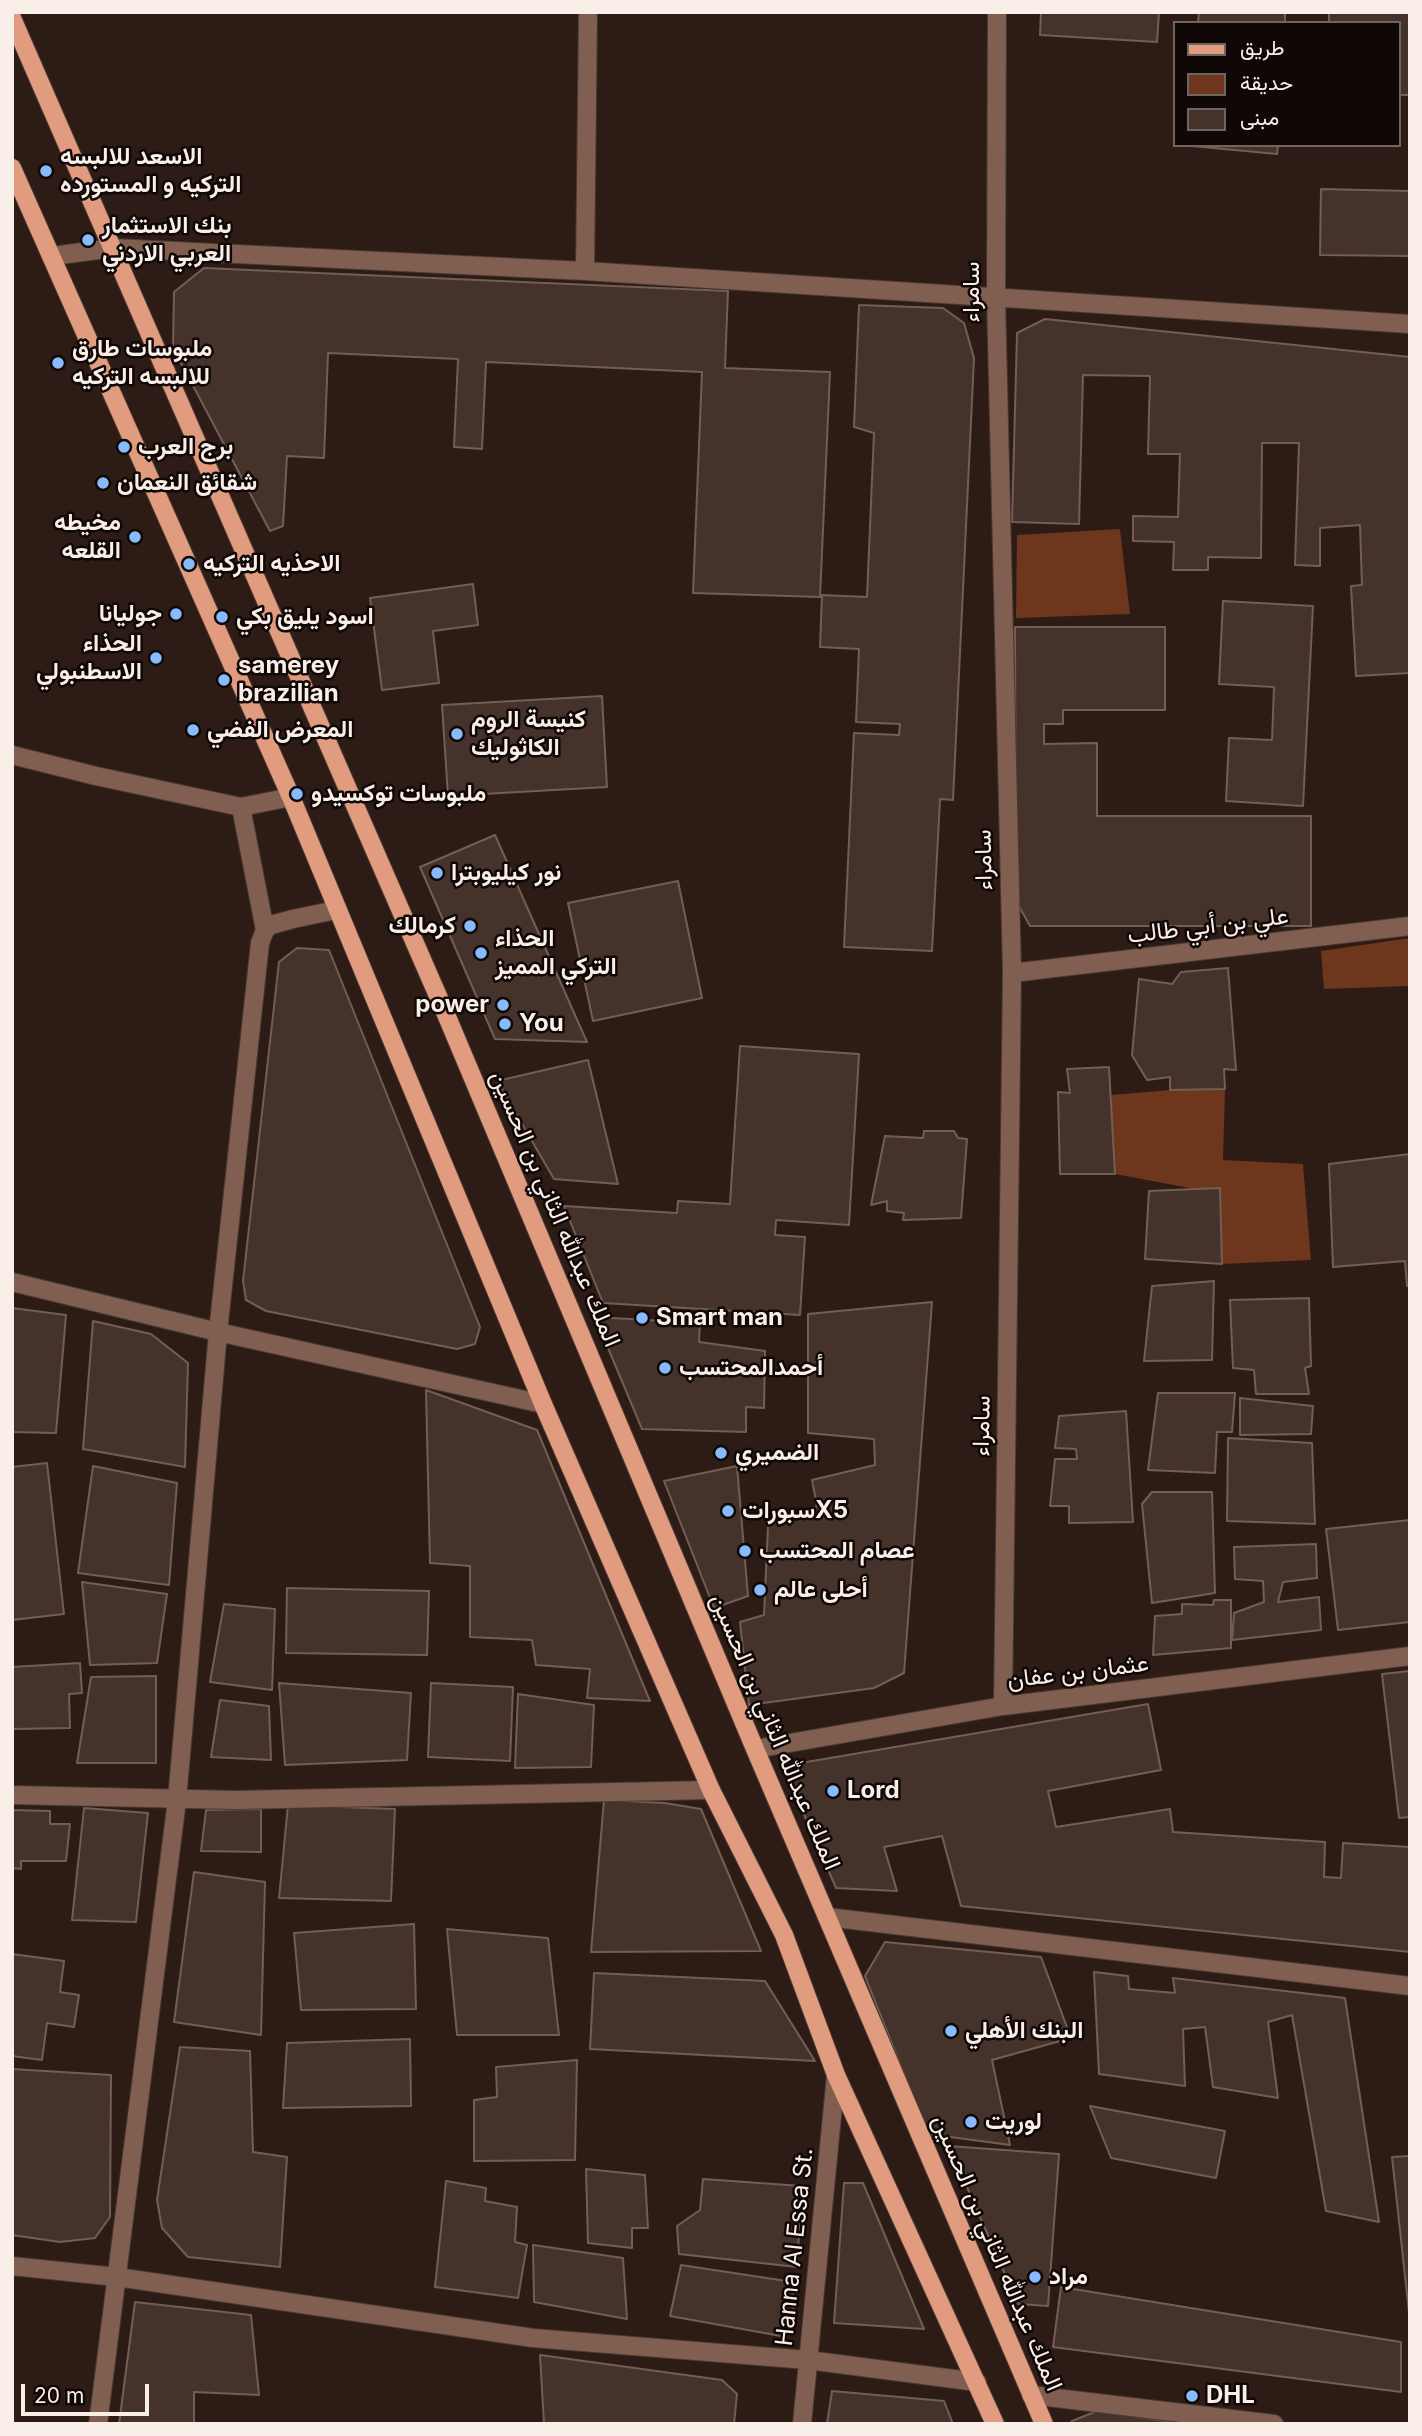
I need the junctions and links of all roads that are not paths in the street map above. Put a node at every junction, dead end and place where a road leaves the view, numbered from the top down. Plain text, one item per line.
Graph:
1 (588, 12) edge
2 (998, 12) edge
3 (12, 18) edge
4 (12, 168) edge
5 (113, 247) junction
6 (52, 256) junction
7 (584, 271) junction
8 (996, 298) junction
9 (1410, 324) edge
10 (12, 755) edge
11 (291, 797) junction
12 (241, 807) junction
13 (336, 910) junction
14 (1410, 926) edge
15 (265, 930) junction
16 (1012, 973) junction
17 (12, 1282) edge
18 (218, 1332) junction
19 (543, 1404) junction
20 (1410, 1656) edge
21 (1003, 1706) junction
22 (755, 1749) junction
23 (711, 1790) junction
24 (12, 1795) edge
25 (177, 1800) junction
26 (827, 1917) junction
27 (1410, 1986) edge
28 (836, 2075) junction
29 (12, 2266) edge
30 (117, 2277) junction
31 (808, 2360) junction
32 (977, 2382) junction
33 (1031, 2395) junction
34 (98, 2424) edge
35 (802, 2424) edge
36 (995, 2424) edge
37 (1044, 2424) edge
38 (1274, 2424) edge

1 - 7 street
2 - 8 street, سامراء
3 - 5 main road, الملك عبدالله الثاني بن الحسين
4 - 6 main road
5 - 6 street
5 - 7 street
5 - 22 main road, الملك عبدالله الثاني بن الحسين
6 - 11 main road
7 - 8 street
8 - 9 street
8 - 16 street, سامراء
10 - 12 street
11 - 12 street
11 - 13 main road
12 - 15 street
13 - 15 street
13 - 19 main road
14 - 16 street, علي بن أبي طالب
15 - 18 street
16 - 21 street, سامراء
17 - 18 street
18 - 19 street
18 - 25 street
19 - 23 main road
20 - 21 street, عثمان بن عفان
21 - 22 street, عثمان بن عفان
22 - 26 main road, الملك عبدالله الثاني بن الحسين
23 - 25 street
23 - 28 main road
24 - 25 street
25 - 30 street
26 - 27 street
26 - 33 main road, الملك عبدالله الثاني بن الحسين
28 - 31 street, Hanna Al Essa St.
28 - 32 main road
29 - 30 street
30 - 31 street
30 - 34 street
31 - 32 street
31 - 35 street, Hanna Al Essa St.
32 - 36 main road
33 - 37 main road, الملك عبدالله الثاني بن الحسين
33 - 38 street

